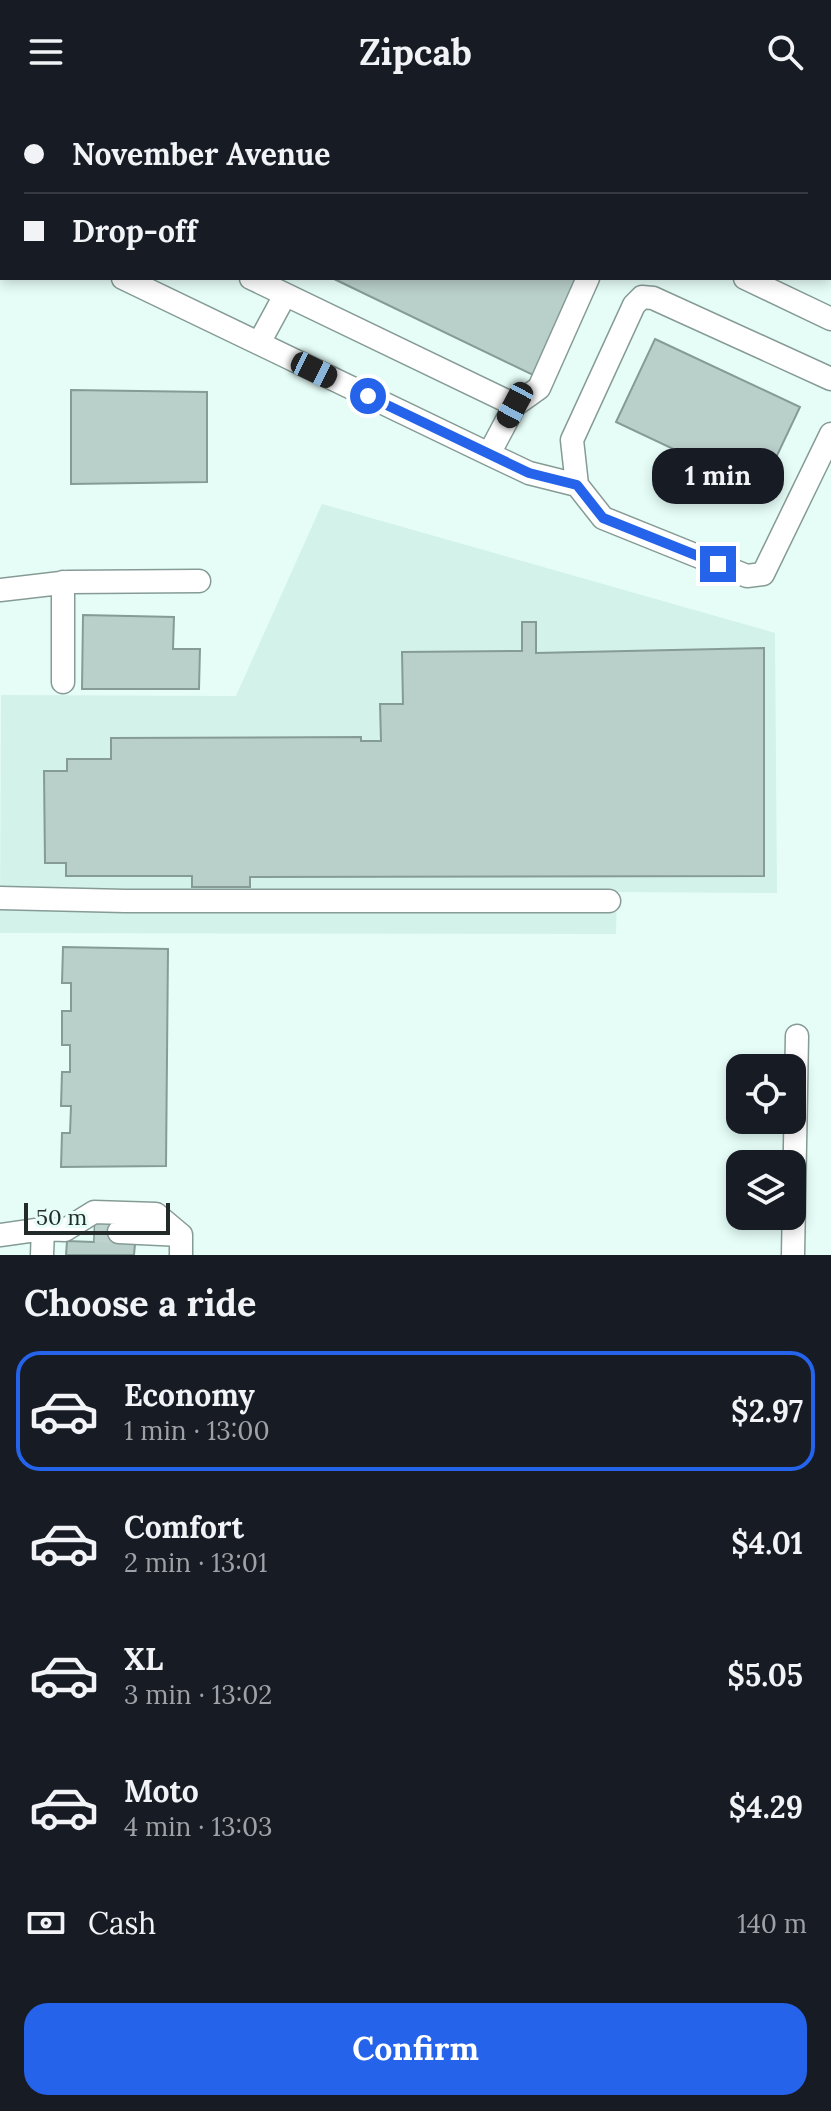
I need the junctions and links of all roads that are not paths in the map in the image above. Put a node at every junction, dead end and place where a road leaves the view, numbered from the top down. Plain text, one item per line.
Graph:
1 (127, 280) edge
2 (255, 280) edge
3 (587, 280) edge
4 (749, 280) edge
5 (285, 295) junction
6 (831, 319) edge
7 (259, 343) junction
8 (831, 379) edge
9 (515, 405) junction
10 (831, 434) edge
11 (489, 454) junction
12 (577, 485) junction
13 (199, 581) dead end
14 (63, 582) junction
15 (0, 590) edge
16 (63, 682) dead end
17 (0, 898) edge
18 (609, 901) dead end
19 (797, 1036) dead end
20 (54, 1230) junction
21 (95, 1231) tunnel mouth
22 (119, 1232) tunnel mouth
23 (0, 1235) edge
24 (181, 1245) edge
25 (42, 1255) edge
26 (793, 1255) edge

1 - 7 street
2 - 5 street
3 - 9 street
4 - 6 street
5 - 7 street
5 - 9 street
7 - 11 street
8 - 12 street
9 - 11 street
10 - 12 street
11 - 12 street
13 - 14 street
14 - 15 street
14 - 16 street
17 - 18 street
19 - 26 street
20 - 21 street
20 - 23 street
20 - 24 street
20 - 25 street
22 - 24 street

